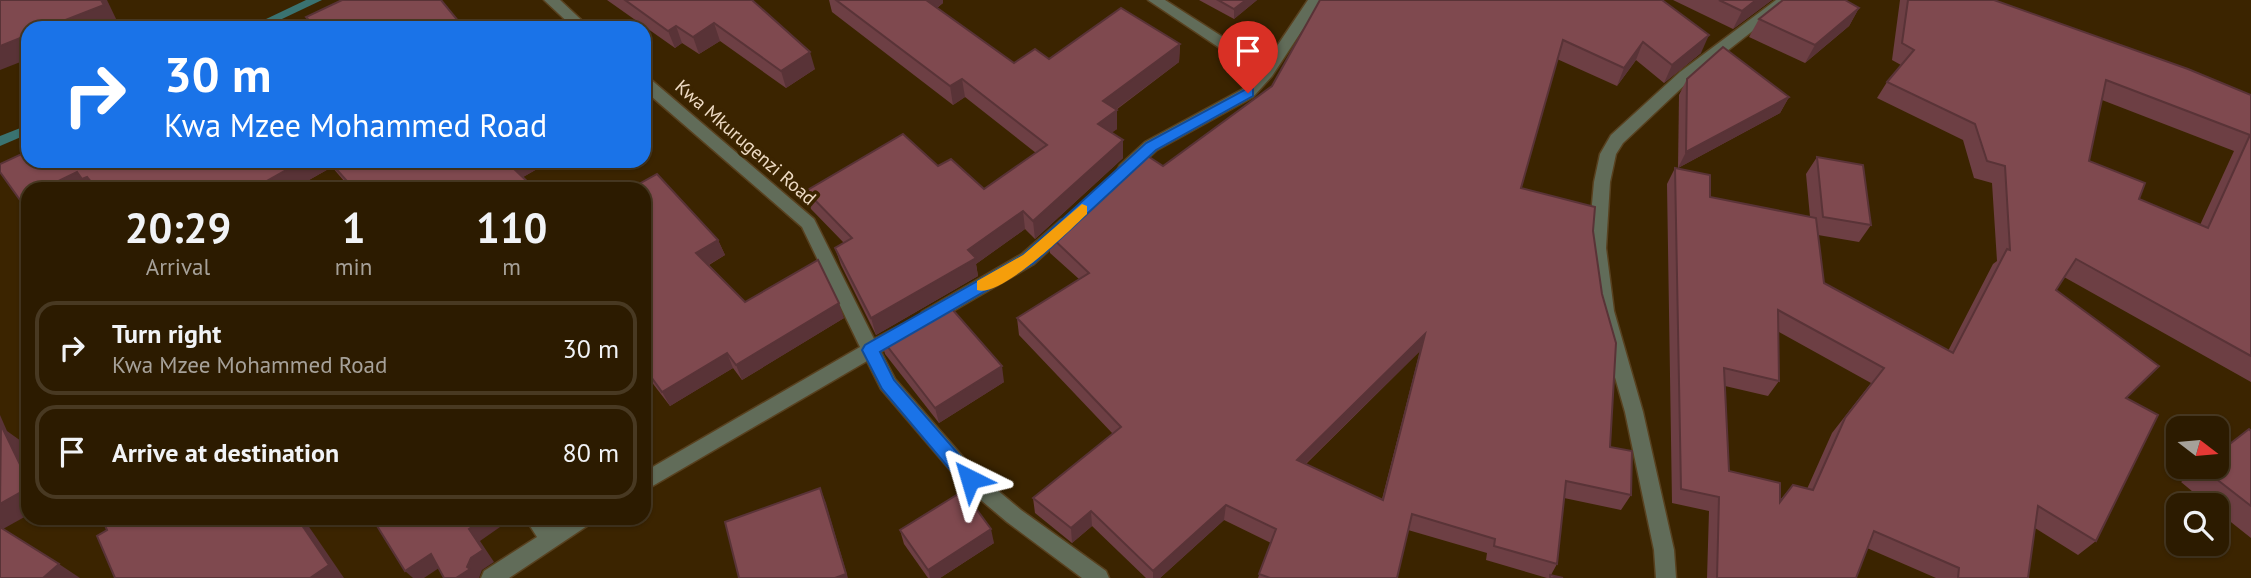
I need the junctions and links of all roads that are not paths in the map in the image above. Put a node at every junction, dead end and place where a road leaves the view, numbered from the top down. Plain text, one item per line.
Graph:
1 (551, 0) edge
2 (1156, 0) edge
3 (1315, 0) edge
4 (1785, 0) edge
5 (575, 21) edge
6 (1267, 72) junction
7 (651, 88) edge
8 (1110, 184) edge
9 (1079, 212) edge
10 (871, 350) junction
11 (651, 478) edge
12 (540, 525) edge
13 (571, 525) edge
14 (550, 538) junction
15 (491, 578) edge
16 (1099, 578) edge
17 (1666, 578) edge

1 - 5 street
2 - 6 street
3 - 6 street
4 - 17 street
6 - 8 street
7 - 10 street, Kwa Mkurugenzi Road
9 - 10 street
10 - 11 street
10 - 16 street, Kwa Mkurugenzi Road
12 - 14 street
13 - 14 street
14 - 15 street

